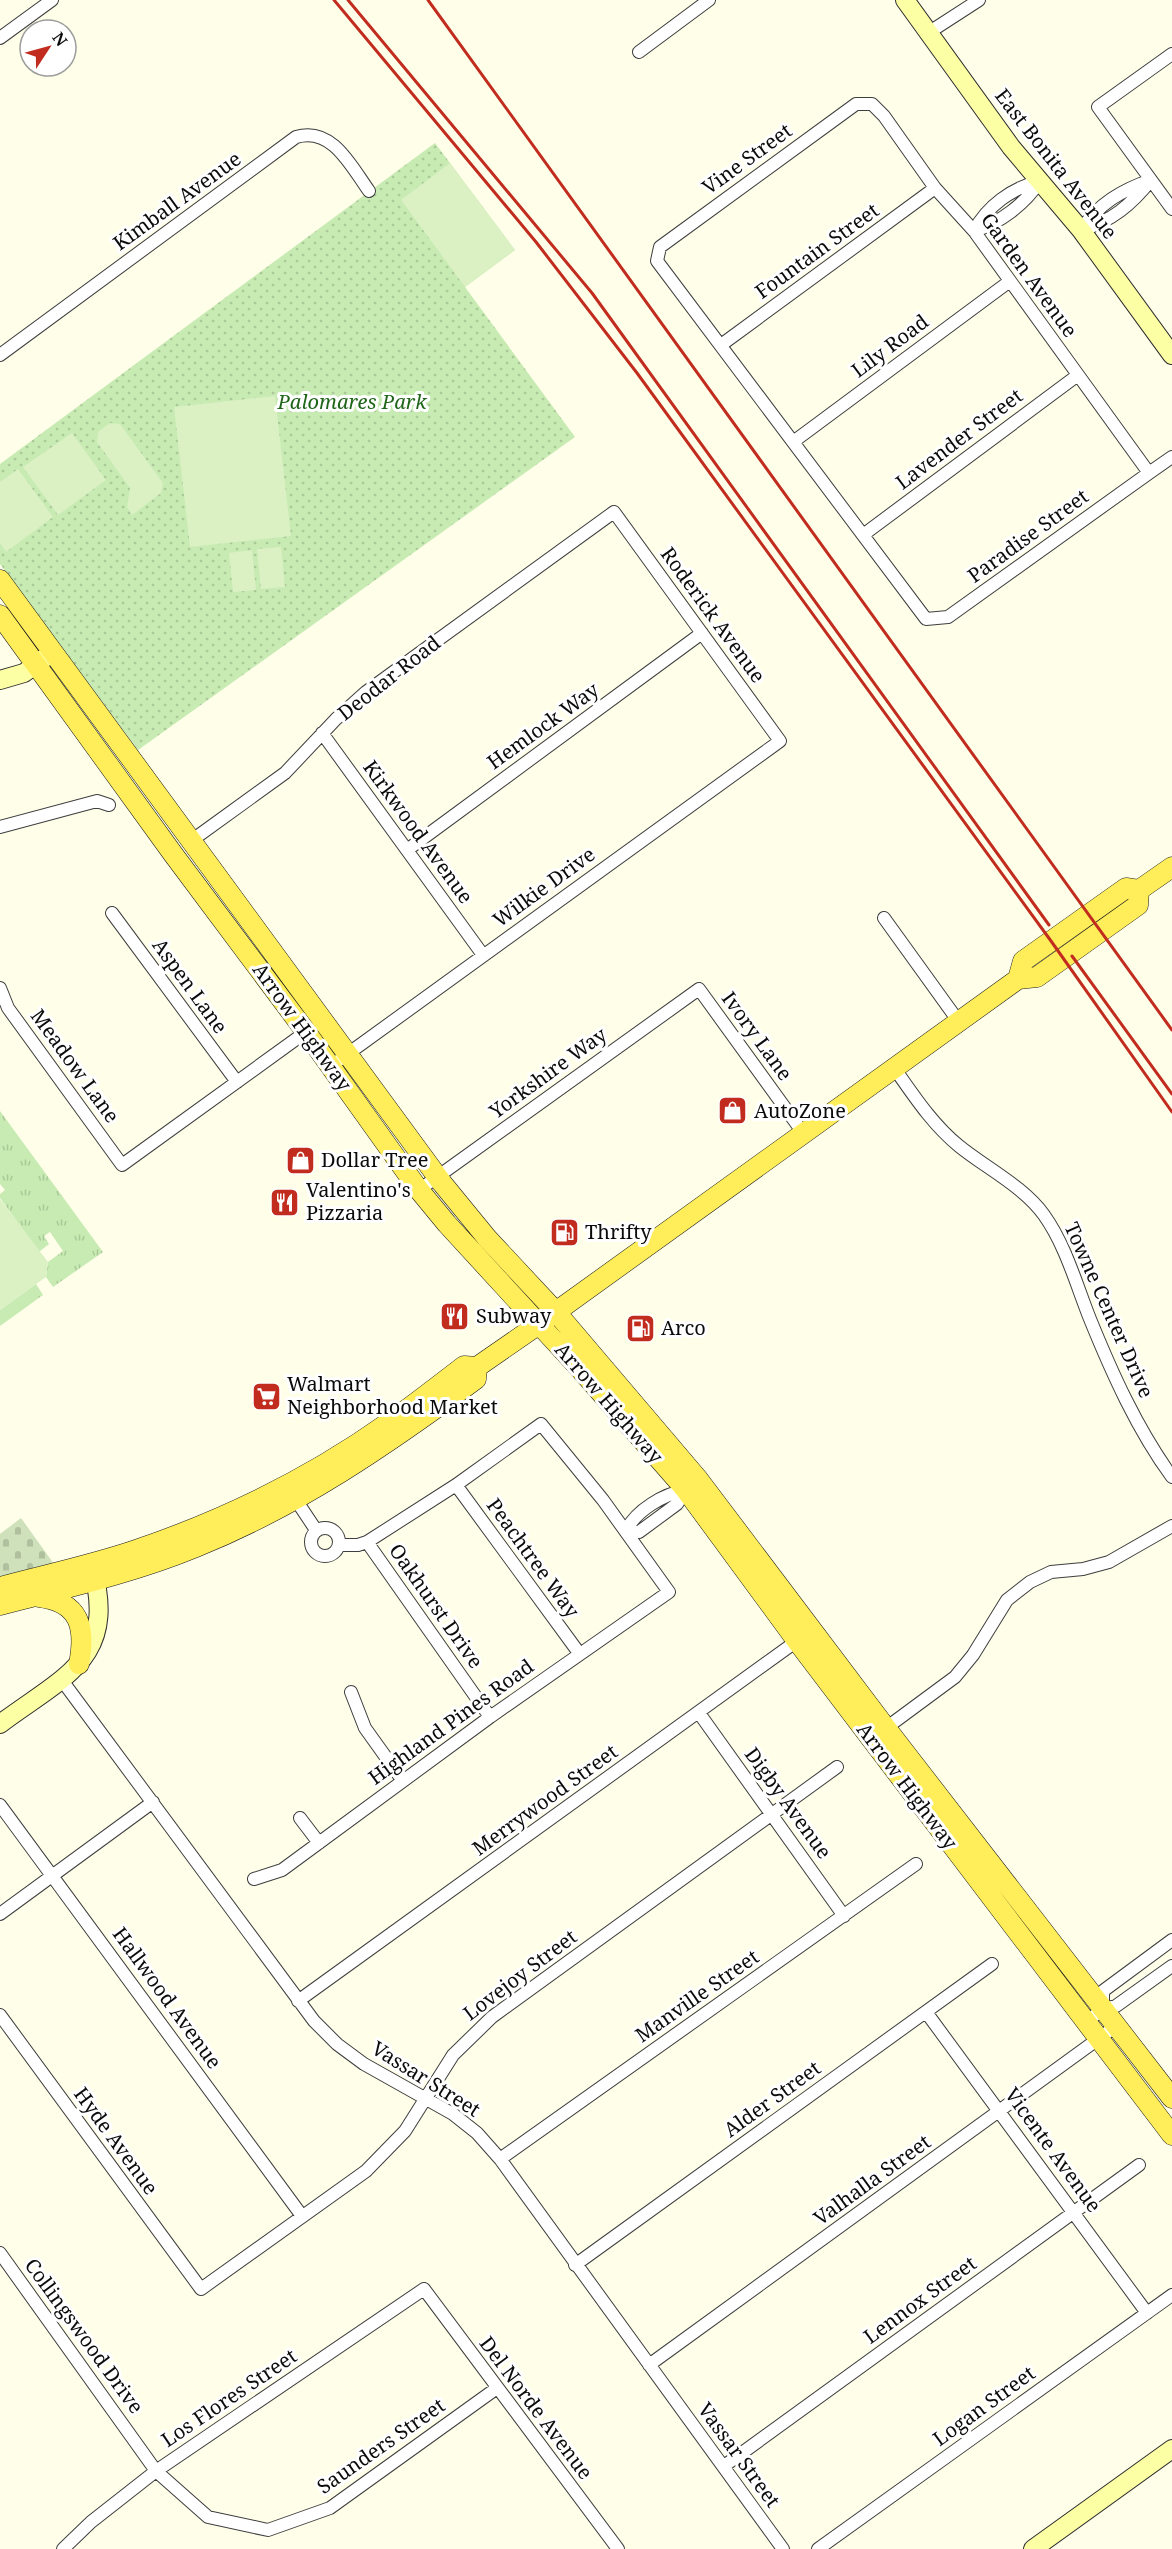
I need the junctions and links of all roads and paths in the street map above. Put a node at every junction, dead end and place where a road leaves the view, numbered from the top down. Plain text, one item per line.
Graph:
1 (52, 0) edge
2 (709, 0) edge
3 (905, 0) edge
4 (979, 0) edge
5 (928, 33) junction
6 (0, 38) edge
7 (639, 51) dead end
8 (1172, 54) edge
9 (872, 104) joint
10 (1151, 180) junction
11 (1040, 181) junction
12 (935, 188) junction
13 (369, 191) dead end
14 (1172, 208) edge
15 (1081, 230) junction
16 (974, 231) junction
17 (1010, 281) junction
18 (721, 345) junction
19 (0, 355) edge
20 (1172, 356) edge
21 (1078, 375) junction
22 (793, 442) junction
23 (1172, 457) edge
24 (1149, 473) junction
25 (614, 512) joint
26 (863, 535) junction
27 (0, 580) edge
28 (0, 615) edge
29 (702, 633) junction
30 (52, 651) junction
31 (36, 664) junction
32 (0, 680) edge
33 (322, 733) junction
34 (780, 741) joint
35 (109, 805) dead end
36 (0, 827) edge
37 (191, 841) junction
38 (407, 850) junction
39 (173, 854) junction
40 (1172, 867) edge
41 (112, 913) dead end
42 (884, 918) dead end
43 (483, 955) junction
44 (0, 988) edge
45 (699, 989) joint
46 (323, 1019) junction
47 (959, 1022) junction
48 (306, 1032) junction
49 (348, 1054) junction
50 (331, 1066) junction
51 (894, 1069) junction
52 (237, 1082) junction
53 (804, 1134) junction
54 (437, 1177) junction
55 (419, 1190) junction
56 (556, 1312) junction
57 (539, 1324) junction
58 (1172, 1477) edge
59 (456, 1485) junction
60 (686, 1490) junction
61 (290, 1492) junction
62 (1172, 1526) edge
63 (316, 1530) junction
64 (626, 1531) junction
65 (367, 1542) junction
66 (339, 1545) junction
67 (93, 1571) junction
68 (0, 1587) edge
69 (34, 1596) junction
70 (0, 1605) edge
71 (805, 1635) junction
72 (579, 1653) junction
73 (79, 1664) junction
74 (61, 1679) junction
75 (351, 1692) dead end
76 (699, 1713) junction
77 (490, 1716) junction
78 (0, 1724) edge
79 (886, 1728) junction
80 (837, 1767) dead end
81 (403, 1780) junction
82 (153, 1802) junction
83 (0, 1805) edge
84 (772, 1815) junction
85 (300, 1818) dead end
86 (318, 1843) junction
87 (916, 1864) dead end
88 (54, 1876) junction
89 (254, 1879) dead end
90 (0, 1914) edge
91 (844, 1916) junction
92 (1172, 1940) edge
93 (992, 1964) dead end
94 (1172, 1965) edge
95 (298, 2001) junction
96 (1103, 2010) junction
97 (926, 2012) junction
98 (0, 2015) edge
99 (1086, 2022) junction
100 (1116, 2026) junction
101 (1099, 2039) junction
102 (425, 2098) junction
103 (1172, 2098) edge
104 (1001, 2111) junction
105 (1172, 2135) edge
106 (500, 2159) junction
107 (1139, 2165) dead end
108 (1074, 2212) junction
109 (302, 2216) junction
110 (0, 2253) edge
111 (575, 2265) junction
112 (201, 2289) joint
113 (424, 2289) joint
114 (1172, 2295) edge
115 (1147, 2313) junction
116 (649, 2365) junction
117 (497, 2388) junction
118 (1172, 2449) edge
119 (724, 2466) junction
120 (156, 2471) junction
121 (63, 2549) edge
122 (618, 2549) edge
123 (783, 2549) edge
124 (818, 2549) edge
125 (1034, 2549) edge

1 - 6 street
2 - 7 street
3 - 5 main road, East Bonita Avenue
4 - 5 street
5 - 11 main road, East Bonita Avenue
8 - 10 street
9 - 12 street, Garden Avenue
9 - 18 street, Vine Street
10 - 14 street
10 - 15 street
11 - 15 main road, East Bonita Avenue
11 - 16 street
12 - 16 street, Garden Avenue
12 - 18 street, Fountain Street
13 - 19 street, Kimball Avenue
15 - 20 main road, East Bonita Avenue
16 - 17 street, Garden Avenue
17 - 21 street, Garden Avenue
17 - 22 street, Lily Road
18 - 22 street
21 - 24 street, Garden Avenue
21 - 26 street, Lavender Street
22 - 26 street
23 - 24 street, Paradise Street
24 - 26 street, Paradise Street
25 - 29 street, Roderick Avenue
25 - 33 street, Deodar Road
27 - 30 main road, Arrow Highway
28 - 31 main road, Arrow Highway
29 - 34 street, Roderick Avenue
29 - 38 street, Hemlock Way
30 - 31 main road
30 - 37 main road, Arrow Highway
31 - 32 main road
31 - 39 main road, Arrow Highway
33 - 37 street, Deodar Road
33 - 38 street, Kirkwood Avenue
34 - 43 street, Wilkie Drive
35 - 36 street
37 - 39 main road, Deodar Road
37 - 46 main road, Arrow Highway
38 - 43 street, Kirkwood Avenue
39 - 48 main road, Arrow Highway
40 - 47 main road
41 - 52 street, Aspen Lane
42 - 47 street
43 - 49 street, Wilkie Drive
44 - 52 street, Meadow Lane
45 - 53 street, Ivory Lane
45 - 54 street, Yorkshire Way
46 - 48 street
46 - 49 main road, Arrow Highway
47 - 51 main road
48 - 50 main road, Arrow Highway
48 - 52 street
49 - 50 street, Wilkie Drive
49 - 54 main road, Arrow Highway
50 - 55 main road, Arrow Highway
51 - 53 main road
51 - 58 street, Towne Center Drive
53 - 56 main road
54 - 55 street, Yorkshire Way
54 - 56 main road, Arrow Highway
55 - 57 main road, Arrow Highway
56 - 57 main road
56 - 71 main road, Arrow Highway
57 - 60 main road, Arrow Highway
57 - 61 main road
59 - 64 street
59 - 65 street
59 - 72 street, Peachtree Way
60 - 64 street
60 - 71 main road, Arrow Highway
61 - 63 street, Oakhurst Drive
61 - 67 main road
62 - 79 street
63 - 66 street
63 - 66 street, Oakhurst Drive
64 - 72 street, Highland Pines Road
65 - 66 street, Oakhurst Drive
65 - 77 street, Oakhurst Drive
67 - 68 main road
67 - 69 main road
67 - 73 main road
69 - 70 main road
69 - 73 main road
71 - 76 street, Merrywood Street
71 - 79 main road, Arrow Highway
71 - 99 main road, Arrow Highway
72 - 77 street, Highland Pines Road
73 - 74 main road
74 - 78 main road
74 - 82 street, Vassar Street
75 - 81 street
76 - 84 street, Digby Avenue
76 - 95 street, Merrywood Street
77 - 81 street, Highland Pines Road
79 - 96 main road, Arrow Highway
80 - 84 street, Lovejoy Street
81 - 86 street, Highland Pines Road
82 - 88 street
82 - 95 street, Vassar Street
83 - 88 street, Hallwood Avenue
84 - 91 street, Digby Avenue
84 - 102 street, Lovejoy Street
85 - 86 street
86 - 89 street, Highland Pines Road
87 - 91 street, Manville Street
88 - 90 street
88 - 109 street, Hallwood Avenue
91 - 106 street, Manville Street
92 - 96 street
93 - 97 street, Alder Street
94 - 96 street
95 - 102 street, Vassar Street
96 - 99 street
96 - 100 main road, Arrow Highway
97 - 104 street, Vicente Avenue
97 - 111 street, Alder Street
98 - 112 street, Hyde Avenue
99 - 101 main road, Arrow Highway
100 - 101 street, Valhalla Street
100 - 103 main road, Arrow Highway
101 - 104 street, Valhalla Street
101 - 105 main road, Arrow Highway
102 - 106 street, Vassar Street
102 - 109 street, Lovejoy Street
104 - 108 street, Vicente Avenue
104 - 116 street, Valhalla Street
106 - 111 street, Vassar Street
107 - 108 street, Lennox Street
108 - 115 street, Vicente Avenue
108 - 119 street, Lennox Street
109 - 112 street, Lovejoy Street
110 - 120 street, Collingswood Drive
111 - 116 street, Vassar Street
113 - 117 street, Del Norde Avenue
113 - 120 street, Los Flores Street
114 - 115 street, Logan Street
115 - 124 street, Logan Street
116 - 119 street, Vassar Street
117 - 120 street, Saunders Street
117 - 122 street, Del Norde Avenue
118 - 125 main road
119 - 123 street, Vassar Street
120 - 121 street, Los Flores Street

